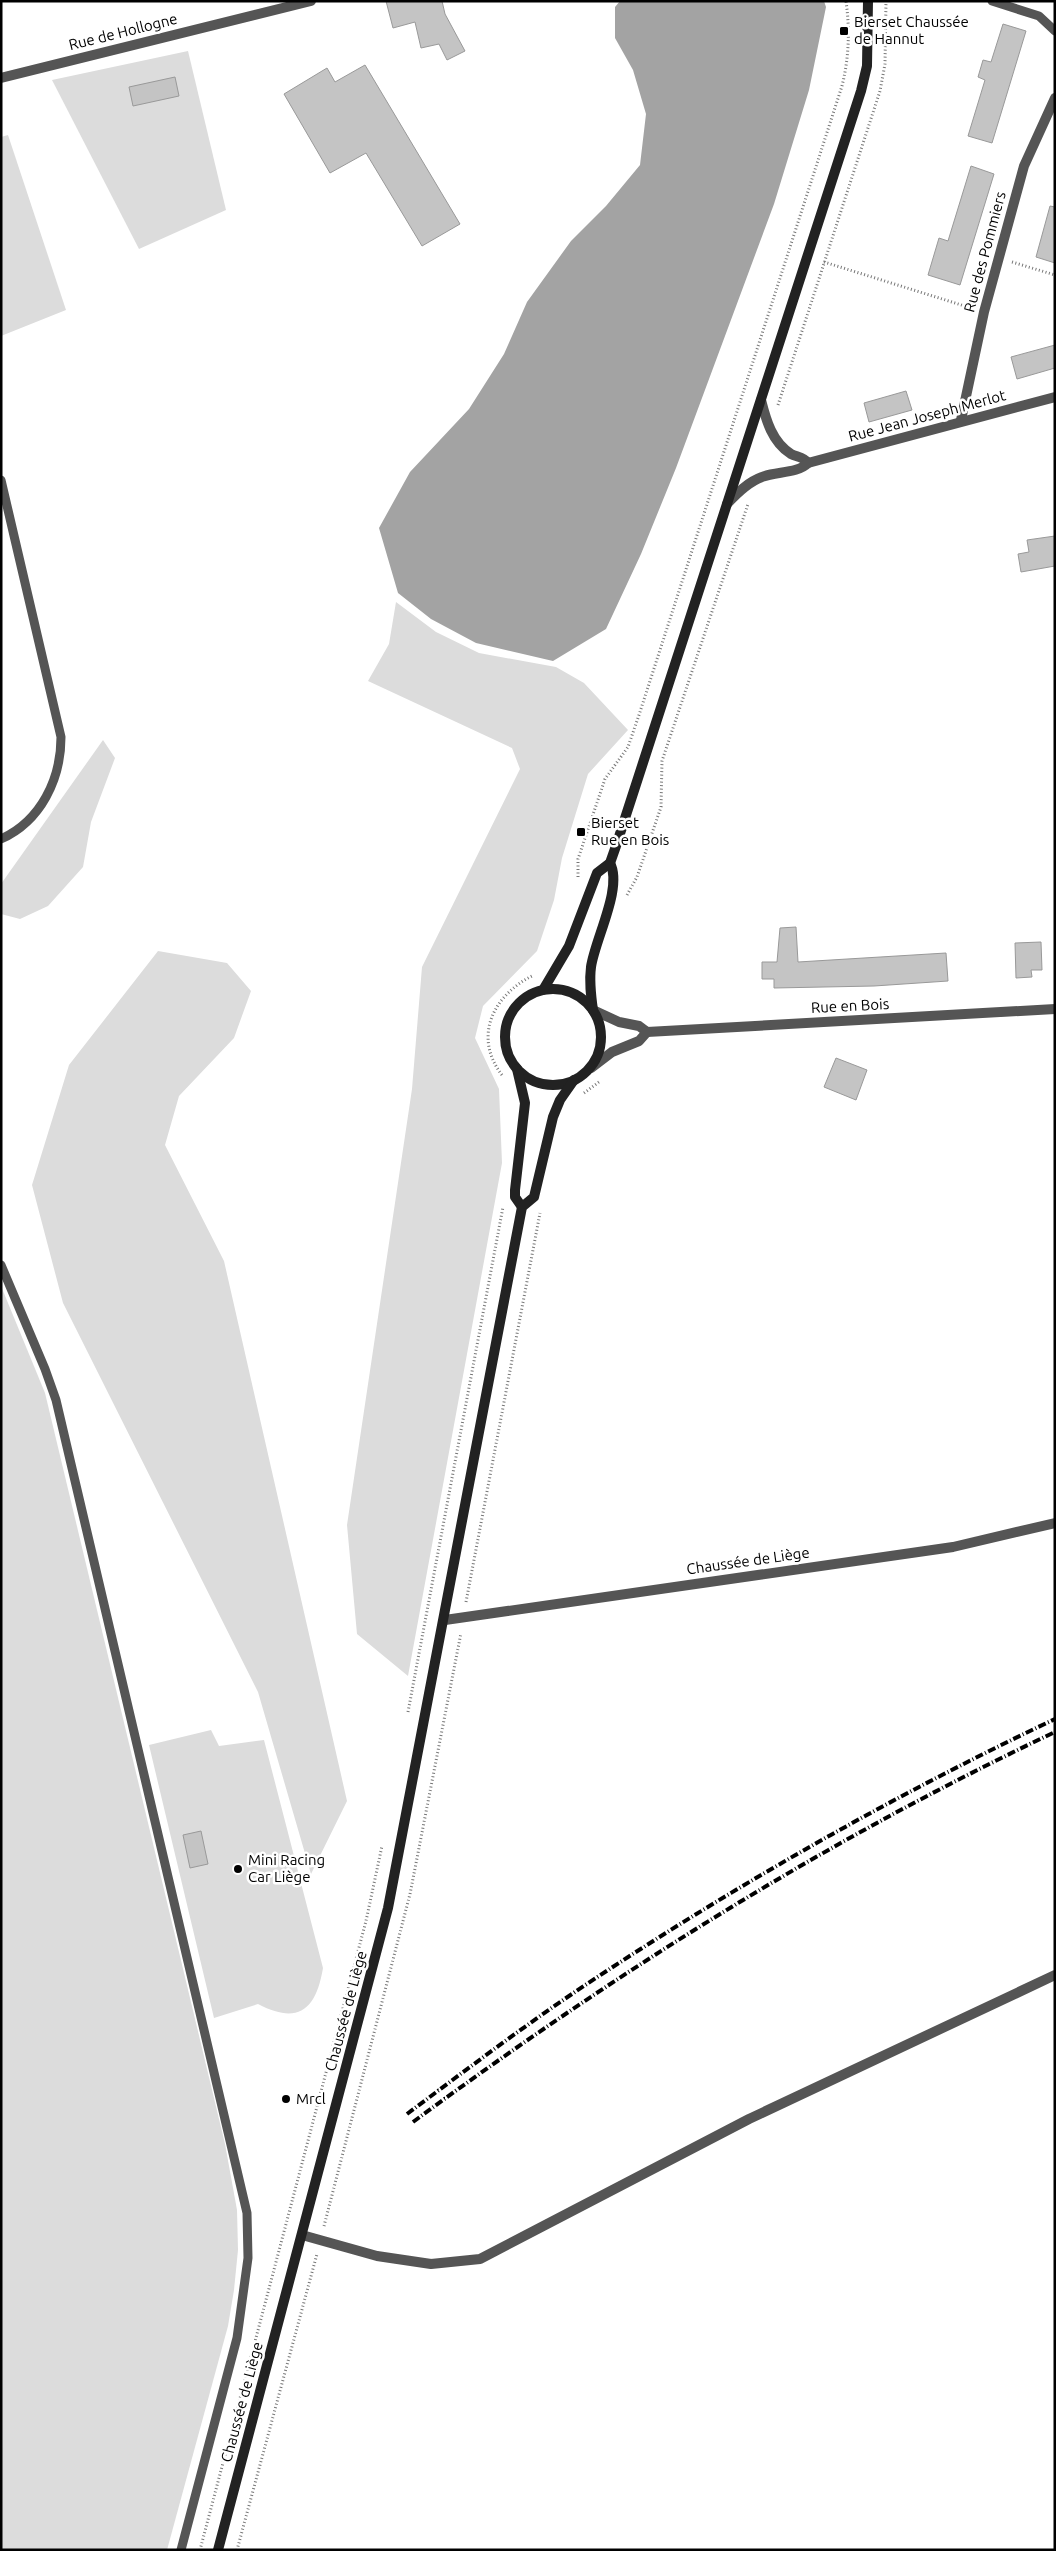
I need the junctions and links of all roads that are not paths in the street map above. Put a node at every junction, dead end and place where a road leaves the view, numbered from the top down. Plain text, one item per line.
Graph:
1 (311, 1) edge
2 (868, 1) edge
3 (992, 1) edge
4 (1015, 5) edge
5 (1055, 31) edge
6 (1, 78) edge
7 (1055, 98) edge
8 (1055, 397) edge
9 (761, 400) junction
10 (961, 420) junction
11 (808, 463) junction
12 (1, 480) edge
13 (727, 504) junction
14 (1, 839) edge
15 (610, 863) junction
16 (543, 990) junction
17 (1055, 1009) edge
18 (593, 1010) junction
19 (647, 1032) junction
20 (591, 1068) junction
21 (517, 1069) junction
22 (574, 1080) junction
23 (522, 1207) junction
24 (1, 1265) edge
25 (1055, 1523) edge
26 (445, 1620) junction
27 (1055, 1975) edge
28 (302, 2235) junction
29 (181, 2550) edge
30 (218, 2550) edge

1 - 6 street, Rue de Hollogne
2 - 9 main road
3 - 4 lane
4 - 5 lane
7 - 10 street, Rue des Pommiers
8 - 10 street, Rue Jean Joseph Merlot
9 - 11 street
9 - 13 main road
10 - 11 street, Rue Jean Joseph Merlot
11 - 13 street, Rue Jean Joseph Merlot
12 - 14 lane
13 - 15 main road
15 - 16 main road
15 - 18 main road
16 - 18 main road
16 - 21 main road
17 - 19 street, Rue en Bois
18 - 19 street, Rue en Bois
18 - 20 main road
19 - 20 street
20 - 22 main road
21 - 22 main road
21 - 23 main road, Chaussée de Liège
22 - 23 main road, Chaussée de Liège
23 - 26 main road, Chaussée de Liège
24 - 29 lane
25 - 26 street, Chaussée de Liège
26 - 28 main road, Chaussée de Liège
27 - 28 street
28 - 30 main road, Chaussée de Liège

